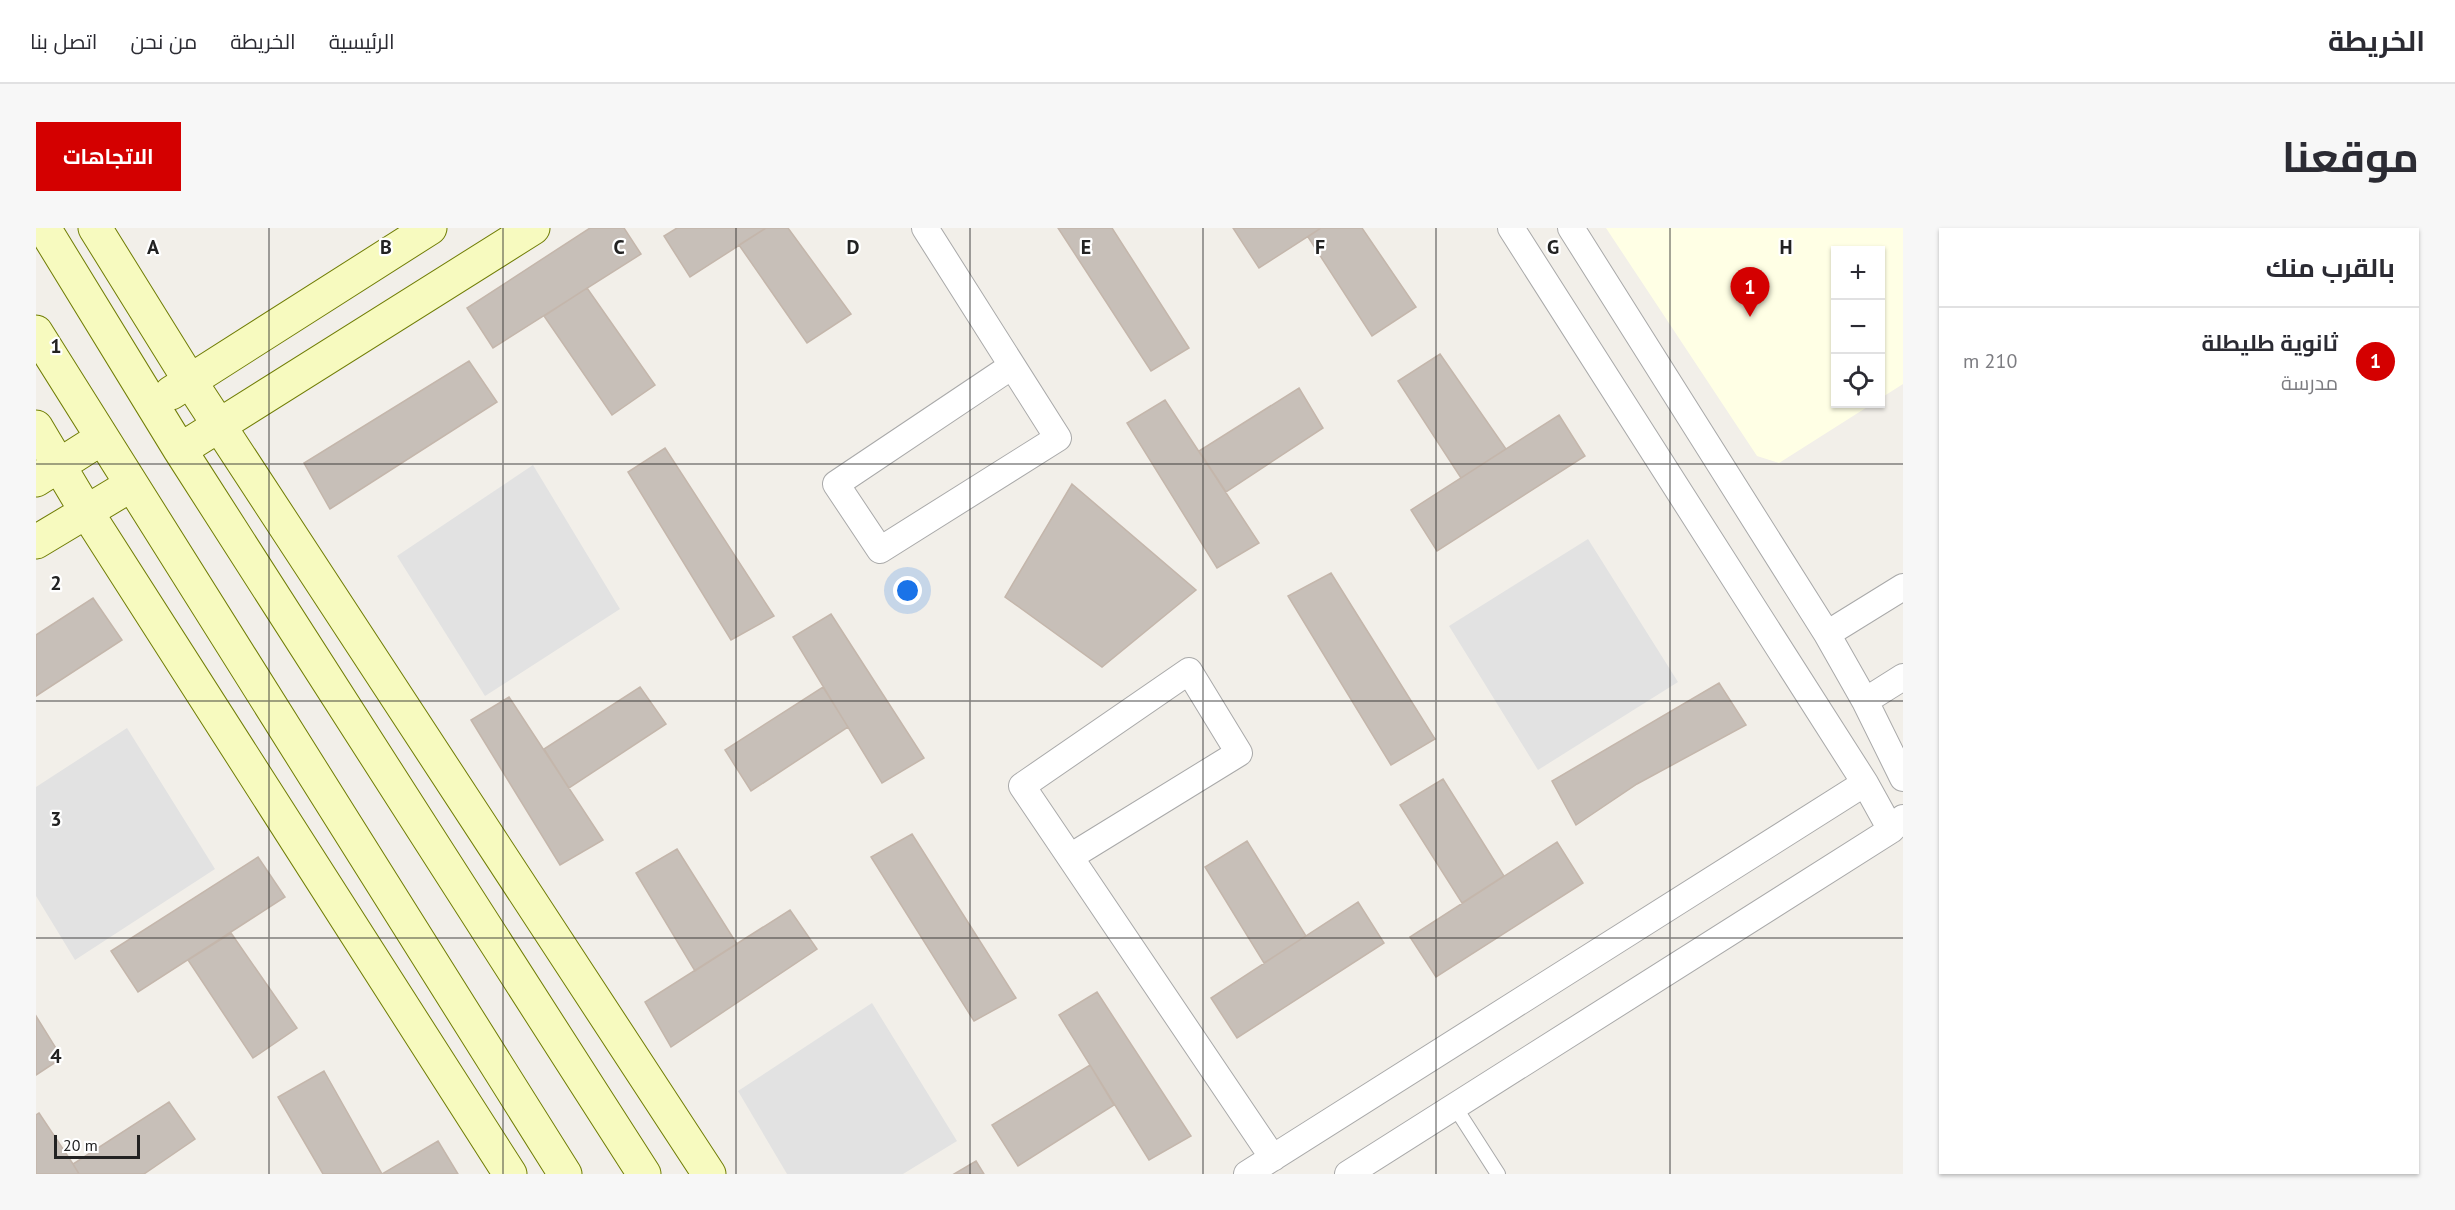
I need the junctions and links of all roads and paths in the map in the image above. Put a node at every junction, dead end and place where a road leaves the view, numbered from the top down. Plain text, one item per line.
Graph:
1 (44, 228) edge
2 (95, 228) edge
3 (430, 228) edge
4 (533, 228) edge
5 (925, 228) edge
6 (1511, 228) edge
7 (1571, 228) edge
8 (36, 332) edge
9 (1012, 366) junction
10 (190, 381) junction
11 (153, 405) junction
12 (220, 425) junction
13 (36, 427) edge
14 (102, 438) junction
15 (180, 450) junction
16 (47, 473) edge
17 (131, 485) junction
18 (86, 511) junction
19 (36, 542) edge
20 (1903, 587) edge
21 (1827, 634) junction
22 (1903, 677) edge
23 (1865, 701) junction
24 (1903, 778) edge
25 (1864, 783) junction
26 (1897, 824) edge
27 (1070, 857) junction
28 (1455, 1107) junction
29 (1273, 1158) junction
30 (510, 1174) edge
31 (565, 1174) edge
32 (644, 1174) edge
33 (709, 1174) edge
34 (1247, 1174) edge
35 (1348, 1174) edge
36 (1498, 1174) edge

1 - 11 main road
2 - 10 main road
3 - 10 main road
4 - 12 main road
5 - 9 street
6 - 25 street
7 - 21 street
8 - 14 main road
9 - 9 street
10 - 11 main road
10 - 12 main road
11 - 15 main road
12 - 15 main road
12 - 33 main road
13 - 16 main road
14 - 16 main road
14 - 17 main road
15 - 32 main road
16 - 18 main road
17 - 18 main road
17 - 31 main road
18 - 19 main road
18 - 30 main road
20 - 21 street
21 - 23 street
22 - 23 street
23 - 24 street
25 - 26 street
25 - 29 street
26 - 28 street
27 - 27 street
27 - 29 street
28 - 35 street
28 - 36 lane
29 - 34 street

